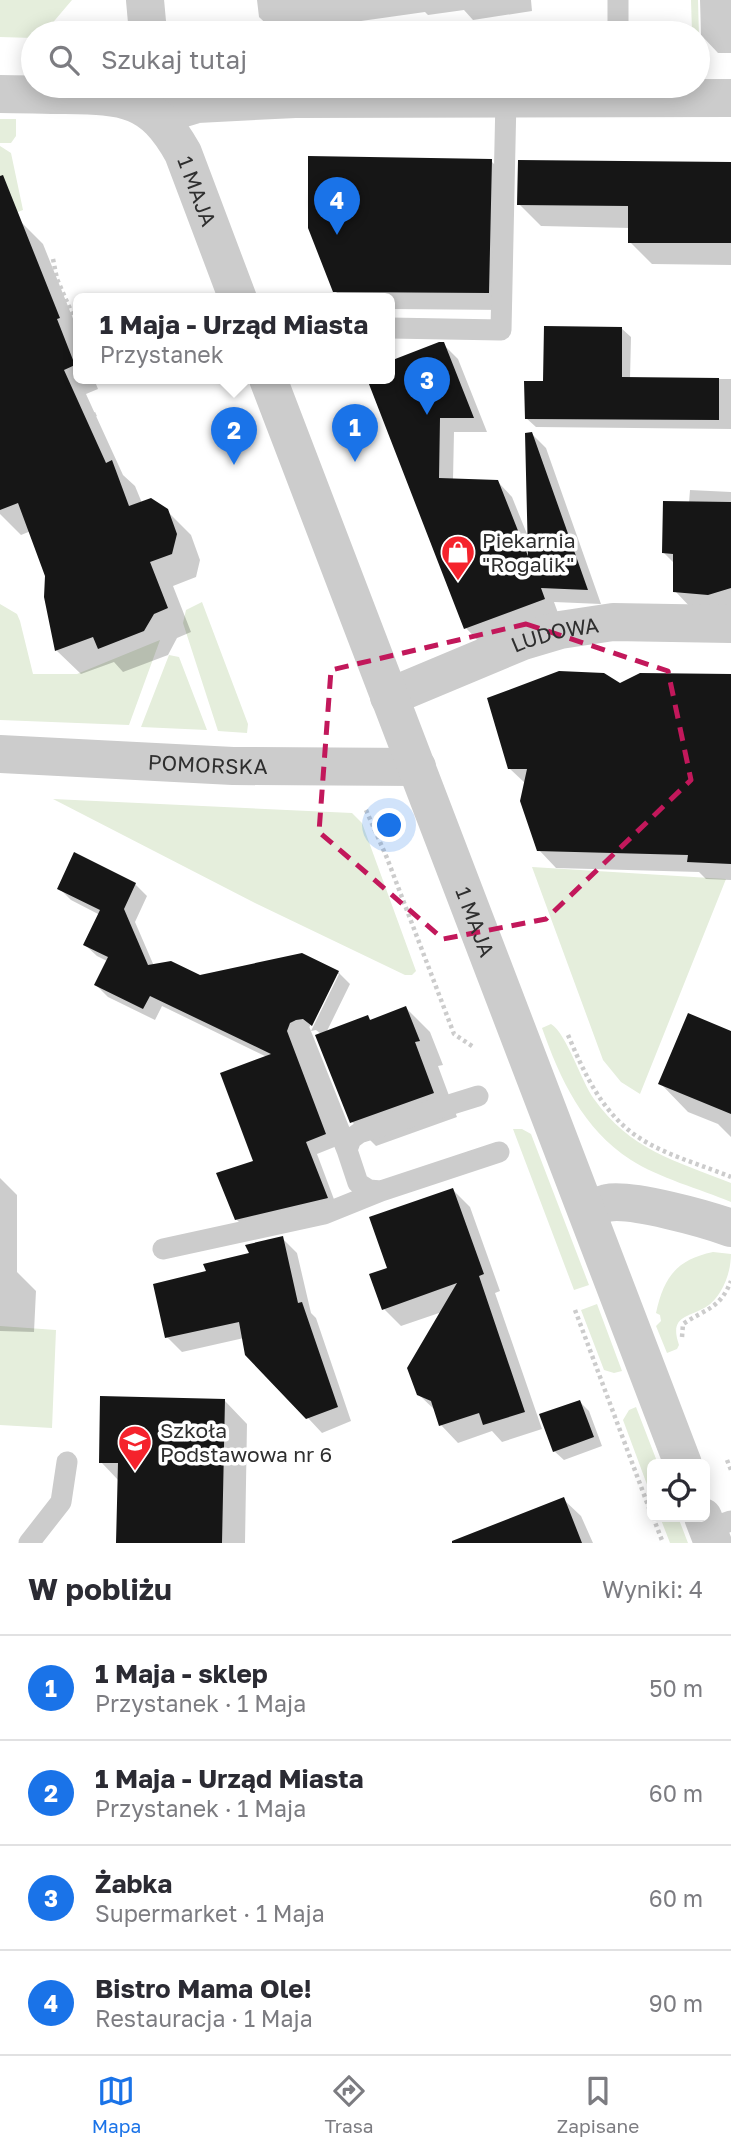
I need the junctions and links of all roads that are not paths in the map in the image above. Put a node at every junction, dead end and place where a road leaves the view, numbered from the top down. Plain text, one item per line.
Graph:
1 (145, 0) edge
2 (618, 0) edge
3 (147, 21) edge
4 (618, 21) edge
5 (0, 94) edge
6 (21, 94) edge
7 (710, 97) edge
8 (124, 98) edge
9 (506, 98) joint
10 (731, 98) edge
11 (155, 101) edge
12 (236, 293) edge
13 (395, 328) edge
14 (270, 384) edge
15 (731, 624) edge
16 (389, 697) junction
17 (0, 754) edge
18 (417, 767) junction
19 (300, 1032) dead end
20 (478, 1097) dead end
21 (347, 1150) junction
22 (499, 1152) dead end
23 (381, 1191) junction
24 (587, 1212) junction
25 (731, 1228) edge
26 (163, 1249) dead end
27 (681, 1459) edge
28 (67, 1462) dead end
29 (29, 1543) edge

1 - 3 street
2 - 4 lane
5 - 6 street
7 - 10 street
8 - 11 street
9 - 11 street
9 - 13 lane
11 - 12 street, 1 MAJA
14 - 16 street, 1 MAJA
15 - 16 street, LUDOWA
16 - 18 street, 1 MAJA
17 - 18 street, POMORSKA
18 - 24 street, 1 MAJA
19 - 21 lane
20 - 21 lane
21 - 23 lane
22 - 23 lane
23 - 26 lane
24 - 25 street
24 - 27 street, 1 MAJA
28 - 29 lane

